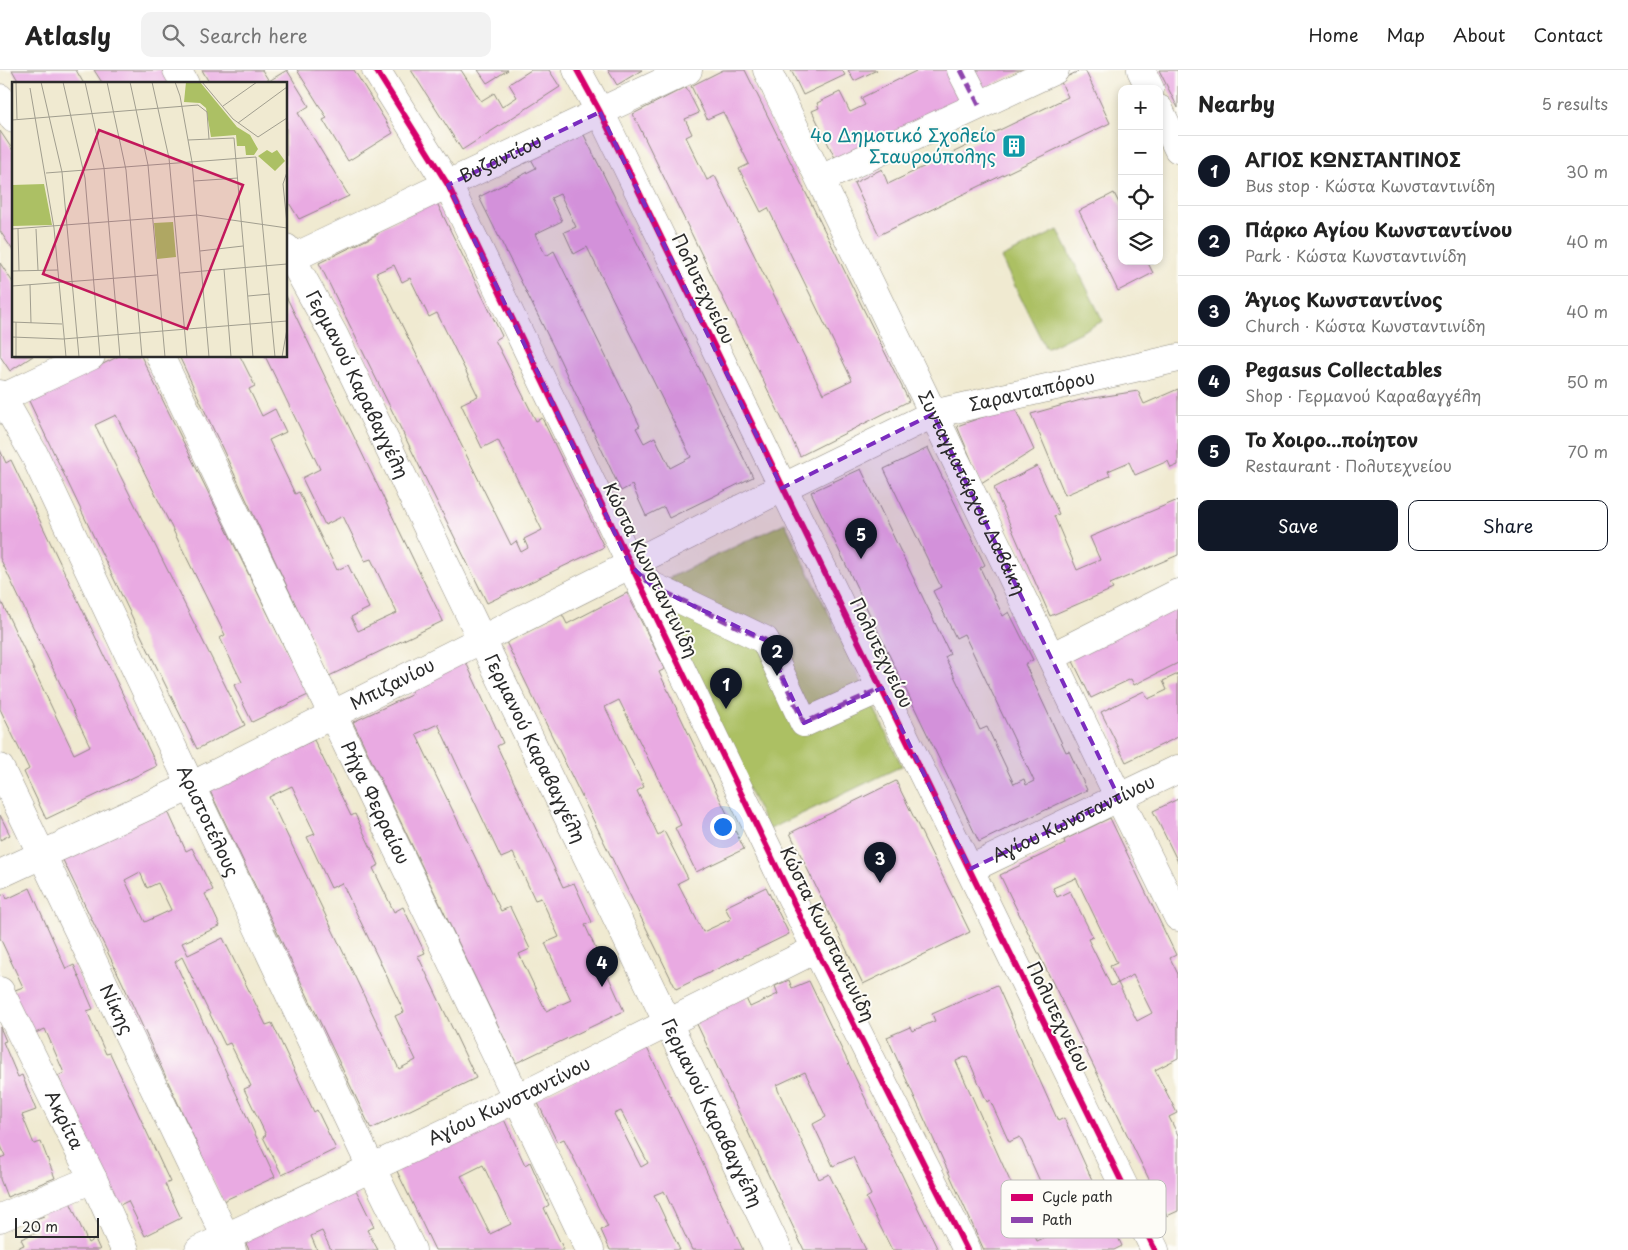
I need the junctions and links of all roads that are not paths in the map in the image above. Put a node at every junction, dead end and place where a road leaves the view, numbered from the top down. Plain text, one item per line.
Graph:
1 (177, 70) edge
2 (376, 70) edge
3 (577, 70) edge
4 (688, 70) edge
5 (767, 70) edge
6 (961, 70) edge
7 (1055, 70) edge
8 (1141, 70) edge
9 (184, 82) edge
10 (1148, 85) edge
11 (0, 98) edge
12 (979, 105) junction
13 (600, 112) junction
14 (12, 117) edge
15 (1163, 117) edge
16 (1178, 149) edge
17 (821, 179) junction
18 (448, 185) junction
19 (288, 256) edge
20 (87, 358) edge
21 (161, 358) edge
22 (1178, 358) edge
23 (1, 397) edge
24 (933, 414) junction
25 (782, 488) junction
26 (630, 565) junction
27 (1178, 593) edge
28 (481, 641) junction
29 (1051, 657) junction
30 (882, 688) junction
31 (332, 715) junction
32 (0, 768) edge
33 (1178, 769) edge
34 (191, 786) junction
35 (1119, 798) junction
36 (42, 855) junction
37 (970, 869) junction
38 (0, 874) edge
39 (1178, 916) edge
40 (816, 949) junction
41 (0, 991) edge
42 (666, 1023) junction
43 (518, 1098) junction
44 (371, 1167) junction
45 (93, 1179) junction
46 (1121, 1180) edge
47 (0, 1218) edge
48 (1149, 1238) edge
49 (229, 1244) edge
50 (125, 1250) edge
51 (199, 1250) edge
52 (412, 1250) edge
53 (590, 1250) edge
54 (778, 1250) edge
55 (967, 1250) edge
56 (1155, 1250) edge

1 - 9 street
2 - 18 street, Κώστα Κωνσταντινίδη
3 - 13 street, Πολυτεχνείου
4 - 13 street, Βυζαντίου
5 - 17 street, Συνταγματάρχου Δαβάκη
6 - 12 street
7 - 12 street
8 - 10 street
11 - 14 street
12 - 17 street
13 - 18 street, Βυζαντίου
13 - 25 street, Πολυτεχνείου
15 - 16 street
17 - 24 street, Συνταγματάρχου Δαβάκη
18 - 19 street, Βυζαντίου
18 - 26 street, Κώστα Κωνσταντινίδη
19 - 28 street, Γερμανού Καραβαγγέλη
20 - 23 street
21 - 31 street, Ρήγα Φερραίου
22 - 24 street, Σαρανταπόρου
23 - 34 street, Αριστοτέλους
24 - 25 street, Σαρανταπόρου
24 - 29 street, Συνταγματάρχου Δαβάκη
25 - 26 street, Μπιζανίου
25 - 30 street, Πολυτεχνείου
26 - 28 street, Μπιζανίου
26 - 30 street
26 - 40 street, Κώστα Κωνσταντινίδη
27 - 29 street
28 - 31 street, Μπιζανίου
28 - 42 street, Γερμανού Καραβαγγέλη
29 - 35 street, Συνταγματάρχου Δαβάκη
30 - 37 street, Πολυτεχνείου
31 - 34 street, Μπιζανίου
31 - 43 street, Ρήγα Φερραίου
32 - 36 street, Νίκης
33 - 35 street, Αγίου Κωνσταντίνου
34 - 36 street, Μπιζανίου
34 - 44 street, Αριστοτέλους
35 - 37 street, Αγίου Κωνσταντίνου
35 - 39 street, Συνταγματάρχου Δαβάκη
36 - 38 street, Μπιζανίου
36 - 49 street, Νίκης
37 - 46 street, Πολυτεχνείου
40 - 42 street, Αγίου Κωνσταντίνου
40 - 55 street, Κώστα Κωνσταντινίδη
41 - 45 street, Ακρίτα
42 - 43 street, Αγίου Κωνσταντίνου
42 - 54 street, Γερμανού Καραβαγγέλη
43 - 44 street, Αγίου Κωνσταντίνου
43 - 53 street, Ρήγα Φερραίου
44 - 49 street, Αγίου Κωνσταντίνου
44 - 52 street, Αριστοτέλους
45 - 47 street
45 - 50 street, Ακρίτα
48 - 56 street, Πολυτεχνείου
49 - 51 street, Αγίου Κωνσταντίνου

